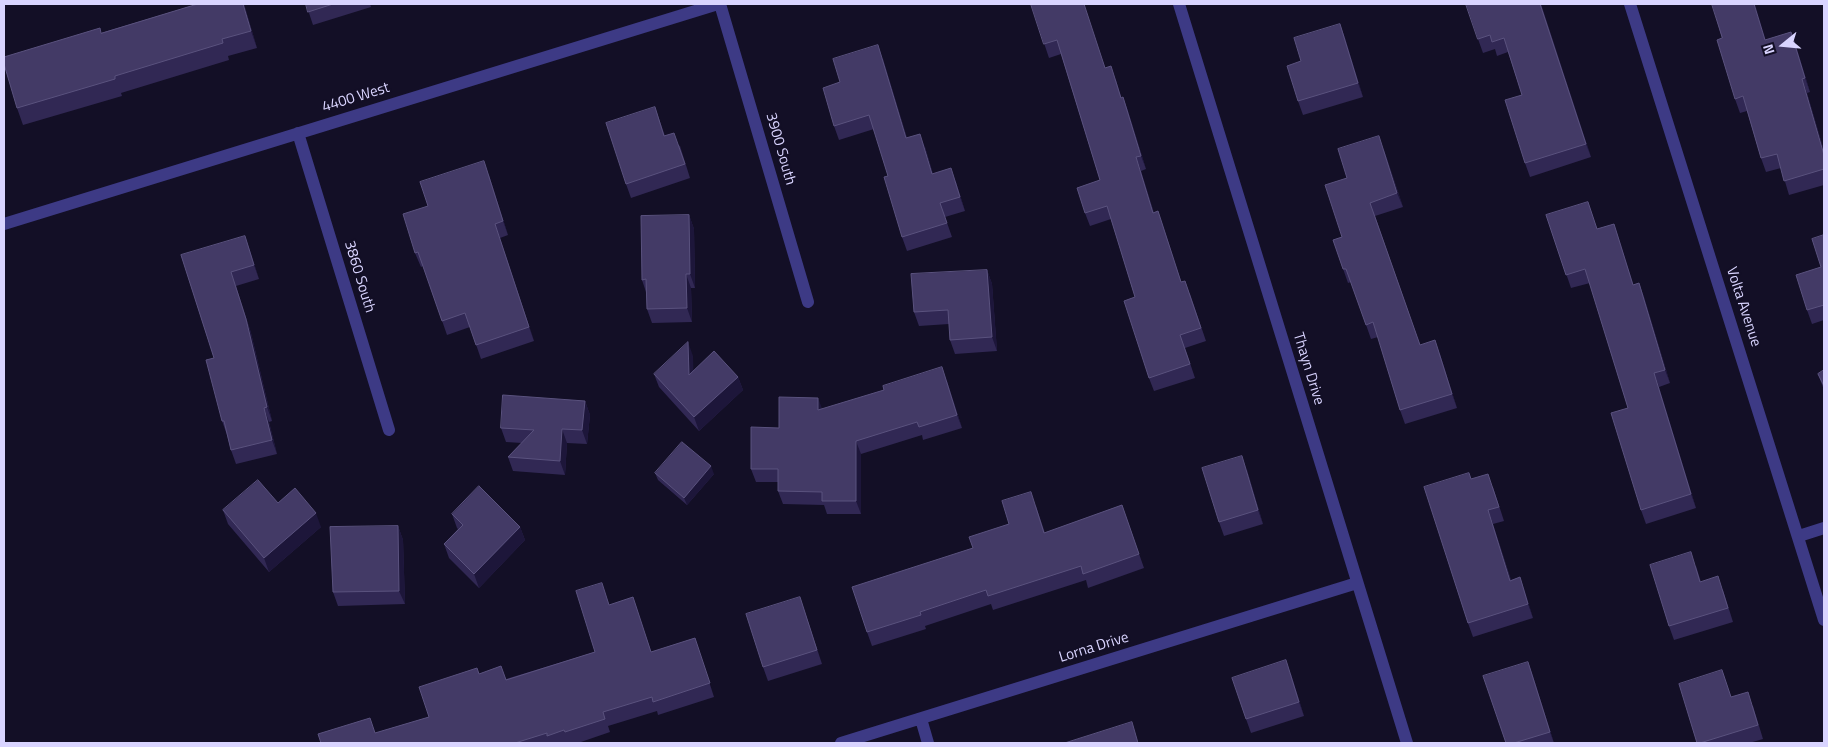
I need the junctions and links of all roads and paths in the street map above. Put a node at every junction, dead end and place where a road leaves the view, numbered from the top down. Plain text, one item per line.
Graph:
1 (719, 4) edge
2 (1179, 4) edge
3 (1630, 4) edge
4 (298, 133) junction
5 (4, 224) edge
6 (808, 302) dead end
7 (389, 430) dead end
8 (1824, 528) edge
9 (1799, 536) junction
10 (1357, 583) junction
11 (1824, 620) edge
12 (921, 719) junction
13 (841, 743) edge
14 (928, 743) edge
15 (1406, 743) edge

1 - 4 street, 4400 West
1 - 6 street, 3900 South
2 - 10 street, Thayn Drive
3 - 9 street, Volta Avenue
4 - 5 street, 4400 West
4 - 7 street, 3860 South
8 - 9 street
9 - 11 street, Volta Avenue
10 - 12 street, Lorna Drive
10 - 15 street, Thayn Drive
12 - 13 street, Lorna Drive
12 - 14 street

